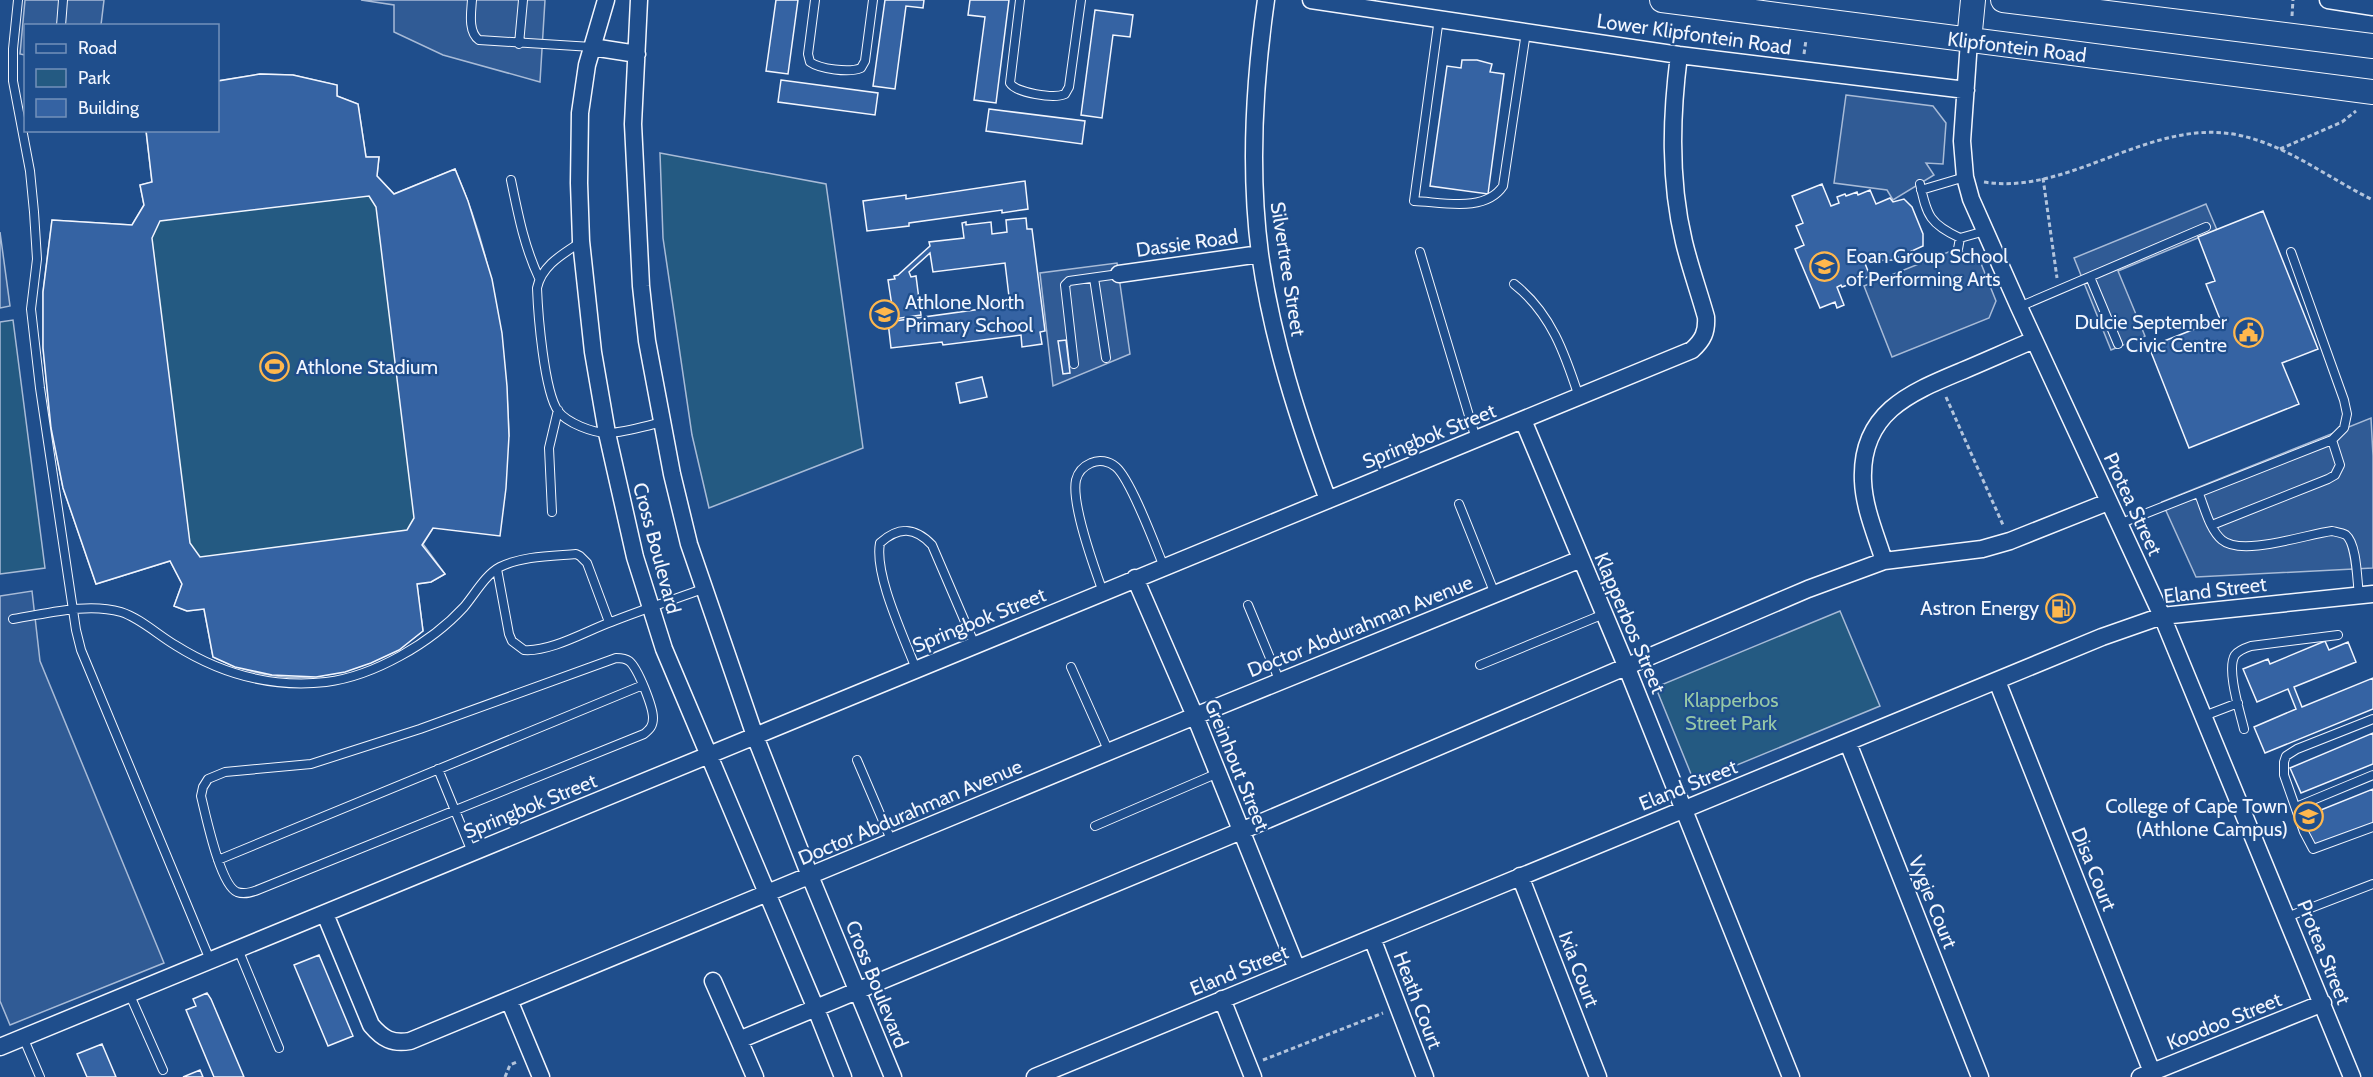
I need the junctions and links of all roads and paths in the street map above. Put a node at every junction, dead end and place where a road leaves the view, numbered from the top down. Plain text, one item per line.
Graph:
1 (18, 0) edge
2 (63, 0) edge
3 (472, 0) edge
4 (523, 0) edge
5 (606, 0) edge
6 (639, 0) edge
7 (815, 0) edge
8 (873, 0) edge
9 (1020, 0) edge
10 (1081, 0) edge
11 (1266, 0) edge
12 (1311, 0) edge
13 (1662, 0) edge
14 (1973, 0) edge
15 (2003, 0) edge
16 (2293, 0) edge
17 (2328, 0) edge
18 (2373, 7) edge
19 (1439, 18) junction
20 (2292, 20) dead end
21 (61, 24) edge
22 (1526, 31) junction
23 (1807, 35) dead end
24 (1969, 41) junction
25 (519, 44) junction
26 (2373, 46) edge
27 (592, 47) junction
28 (637, 54) junction
29 (1679, 54) junction
30 (1804, 58) dead end
31 (1966, 90) junction
32 (2368, 99) edge
33 (2280, 149) junction
34 (1965, 177) junction
35 (2043, 178) junction
36 (511, 180) dead end
37 (2373, 200) edge
38 (2206, 227) dead end
39 (1985, 231) junction
40 (1960, 238) junction
41 (581, 241) junction
42 (1958, 249) dead end
43 (1420, 252) dead end
44 (2291, 252) dead end
45 (1260, 254) junction
46 (1119, 274) joint
47 (2090, 277) junction
48 (539, 278) junction
49 (1095, 278) junction
50 (1514, 284) dead end
51 (2058, 291) junction
52 (2019, 307) junction
53 (2034, 340) junction
54 (2118, 344) dead end
55 (1106, 358) dead end
56 (1074, 364) dead end
57 (1938, 381) junction
58 (1580, 397) junction
59 (558, 410) junction
60 (1523, 420) junction
61 (663, 422) junction
62 (607, 433) junction
63 (1476, 439) junction
64 (2332, 440) junction
65 (2199, 494) junction
66 (1328, 500) junction
67 (2108, 502) junction
68 (1459, 504) dead end
69 (552, 512) dead end
70 (2119, 524) junction
71 (2212, 525) junction
72 (2010, 541) junction
73 (1581, 560) junction
74 (1884, 561) junction
75 (1164, 567) junction
76 (497, 569) junction
77 (1135, 578) junction
78 (703, 589) junction
79 (1103, 592) junction
80 (1496, 594) junction
81 (2366, 594) edge
82 (1248, 605) dead end
83 (651, 607) junction
84 (73, 610) junction
85 (1604, 614) junction
86 (2162, 616) junction
87 (13, 619) dead end
88 (609, 622) junction
89 (2338, 635) dead end
90 (975, 645) junction
91 (1480, 665) dead end
92 (1071, 667) dead end
93 (1627, 668) junction
94 (916, 669) junction
95 (1997, 681) junction
96 (1280, 682) junction
97 (642, 685) junction
98 (2238, 703) junction
99 (1195, 716) junction
100 (2204, 716) junction
101 (2373, 719) edge
102 (2244, 729) dead end
103 (755, 736) junction
104 (1848, 743) junction
105 (1109, 752) junction
106 (710, 755) junction
107 (857, 760) dead end
108 (438, 769) junction
109 (1218, 773) junction
110 (2373, 775) edge
111 (2295, 807) junction
112 (1684, 810) junction
113 (455, 812) junction
114 (1095, 826) dead end
115 (2373, 827) edge
116 (1241, 831) junction
117 (892, 842) junction
118 (472, 852) junction
119 (218, 860) junction
120 (810, 876) junction
121 (1520, 876) junction
122 (2373, 884) edge
123 (767, 893) junction
124 (325, 914) junction
125 (2287, 917) junction
126 (1372, 938) junction
127 (238, 949) junction
128 (210, 960) junction
129 (1297, 969) junction
130 (713, 981) dead end
131 (857, 992) junction
132 (129, 993) junction
133 (1222, 999) junction
134 (509, 1000) junction
135 (2323, 1003) junction
136 (1398, 1007) junction
137 (816, 1009) junction
138 (23, 1037) junction
139 (739, 1040) junction
140 (0, 1047) edge
141 (279, 1048) dead end
142 (1074, 1061) junction
143 (163, 1070) dead end
144 (1251, 1072) edge
145 (2146, 1075) edge
146 (40, 1077) edge
147 (541, 1077) edge
148 (755, 1077) edge
149 (843, 1077) edge
150 (893, 1077) edge
151 (1035, 1077) edge
152 (1080, 1077) edge
153 (1425, 1077) edge
154 (1598, 1077) edge
155 (1791, 1077) edge
156 (1980, 1077) edge
157 (2352, 1077) edge

1 - 84 lane
2 - 21 lane
3 - 25 lane
4 - 25 lane
5 - 27 street, Cross Boulevard
6 - 28 street, Cross Boulevard
7 - 8 lane
9 - 10 lane
11 - 45 street, Silvertree Street
12 - 19 street, Lower Klipfontein Road
13 - 24 main road, Klipfontein Road
14 - 24 main road
15 - 26 main road
16 - 20 path
17 - 18 street
19 - 22 street, Lower Klipfontein Road
19 - 22 lane
22 - 29 street, Lower Klipfontein Road
23 - 30 path
24 - 31 street, Protea Street
24 - 32 main road, Klipfontein Road
25 - 27 lane
27 - 28 street
27 - 41 street, Cross Boulevard
28 - 61 street, Cross Boulevard
29 - 31 street, Lower Klipfontein Road
29 - 58 street, Springbok Street
31 - 34 street, Protea Street
32 - 33 path
33 - 35 path
33 - 37 path
34 - 35 path
34 - 39 street, Protea Street
34 - 40 lane
35 - 51 path
36 - 48 lane
38 - 47 lane
39 - 40 lane
39 - 52 street, Protea Street
40 - 42 lane
41 - 48 lane
41 - 62 street, Cross Boulevard
43 - 63 lane
44 - 64 lane
45 - 46 street, Dassie Road
45 - 66 street, Silvertree Street
46 - 49 lane
47 - 51 lane
47 - 54 lane
48 - 59 lane
49 - 55 lane
49 - 56 lane
50 - 58 lane
51 - 52 lane
52 - 53 street, Protea Street
53 - 57 street
53 - 67 street, Protea Street
57 - 72 path
57 - 74 street
58 - 60 street, Springbok Street
59 - 62 lane
59 - 69 lane
60 - 63 street, Springbok Street
60 - 73 street, Klapperbos Street
61 - 62 lane
61 - 78 street, Cross Boulevard
62 - 83 street, Cross Boulevard
63 - 66 street, Springbok Street
64 - 65 lane
64 - 71 lane
65 - 70 lane
65 - 71 lane
66 - 75 street, Springbok Street
67 - 70 street, Protea Street
67 - 72 street
68 - 80 lane
70 - 86 street, Protea Street
71 - 81 lane
72 - 74 street
73 - 80 street, Doctor Abdurahman Avenue
73 - 85 street, Klapperbos Street
74 - 93 street
75 - 77 street, Springbok Street
75 - 79 lane
76 - 84 lane
76 - 88 lane
76 - 88 lane
77 - 79 street, Springbok Street
77 - 99 street, Greinhout Street
78 - 83 lane
78 - 103 street, Cross Boulevard
79 - 90 street, Springbok Street
80 - 96 street, Doctor Abdurahman Avenue
81 - 86 street, Eland Street
82 - 96 lane
83 - 88 lane
83 - 106 street, Cross Boulevard
84 - 87 lane
84 - 128 lane
85 - 91 lane
85 - 93 street, Klapperbos Street
86 - 95 street, Eland Street
86 - 100 street, Protea Street
89 - 98 lane
90 - 94 street, Springbok Street
90 - 94 lane
92 - 105 lane
93 - 112 street, Klapperbos Street
93 - 116 street
94 - 103 street, Springbok Street
95 - 104 street, Eland Street
95 - 145 street, Disa Court
96 - 99 street, Doctor Abdurahman Avenue
97 - 108 lane
97 - 113 lane
97 - 119 lane
98 - 100 lane
98 - 102 lane
99 - 105 street, Doctor Abdurahman Avenue
99 - 109 street, Greinhout Street
100 - 125 street, Protea Street
101 - 111 lane
103 - 106 street, Springbok Street
103 - 120 street, Cross Boulevard
104 - 112 street, Eland Street
104 - 156 street, Vygie Court
105 - 117 street, Doctor Abdurahman Avenue
106 - 118 street, Springbok Street
106 - 123 street, Cross Boulevard
107 - 117 lane
108 - 113 lane
108 - 119 lane
109 - 114 lane
109 - 116 street, Greinhout Street
110 - 111 lane
111 - 115 lane
112 - 121 street, Eland Street
112 - 155 street, Klapperbos Street
113 - 118 lane
113 - 119 lane
116 - 129 street, Greinhout Street
116 - 131 street
117 - 120 street, Doctor Abdurahman Avenue
118 - 124 street, Springbok Street
120 - 123 street, Doctor Abdurahman Avenue
120 - 131 street, Cross Boulevard
121 - 126 street, Eland Street
121 - 154 street, Ixia Court
122 - 125 lane
123 - 134 street, Doctor Abdurahman Avenue
123 - 137 street, Cross Boulevard
124 - 127 street, Springbok Street
124 - 134 street, Doctor Abdurahman Avenue
125 - 135 street, Protea Street
126 - 129 street, Eland Street
126 - 136 street, Heath Court
127 - 128 street, Springbok Street
127 - 141 lane
128 - 132 street, Springbok Street
129 - 133 street, Eland Street
130 - 139 street
131 - 137 street
131 - 150 street, Cross Boulevard
132 - 138 street, Springbok Street
132 - 143 lane
133 - 142 street, Eland Street
133 - 144 street
134 - 147 street
135 - 145 street, Koodoo Street
135 - 157 street, Protea Street
136 - 144 path
136 - 153 street, Heath Court
137 - 139 street
137 - 149 street, Cross Boulevard
138 - 140 street, Springbok Street
138 - 146 lane
139 - 148 street
142 - 151 street, Eland Street
142 - 152 street

